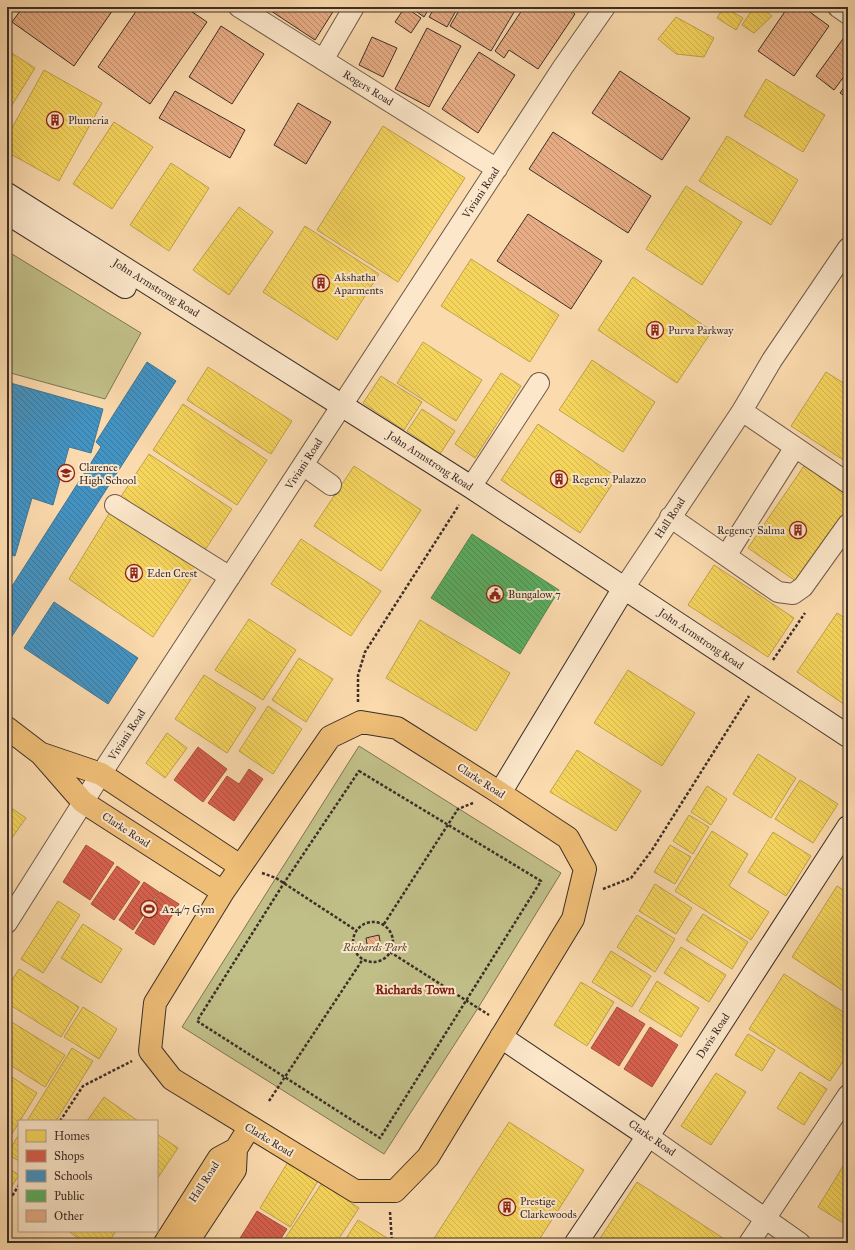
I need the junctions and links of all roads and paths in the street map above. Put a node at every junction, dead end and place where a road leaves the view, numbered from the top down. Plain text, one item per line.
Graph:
1 (239, 7) edge
2 (354, 7) edge
3 (605, 7) edge
4 (838, 7) edge
5 (848, 14) edge
6 (323, 60) junction
7 (497, 169) junction
8 (7, 194) edge
9 (7, 213) edge
10 (848, 248) edge
11 (540, 384) dead end
12 (340, 409) junction
13 (742, 411) junction
14 (795, 447) junction
15 (303, 465) junction
16 (848, 483) edge
17 (331, 485) dead end
18 (468, 491) junction
19 (115, 505) dead end
20 (670, 517) junction
21 (848, 524) edge
22 (726, 556) junction
23 (230, 577) junction
24 (621, 593) junction
25 (809, 606) dead end
26 (757, 684) junction
27 (361, 722) junction
28 (7, 728) edge
29 (848, 736) edge
30 (848, 751) edge
31 (41, 754) junction
32 (101, 774) junction
33 (500, 793) junction
34 (83, 802) junction
35 (458, 809) dead end
36 (449, 824) junction
37 (848, 827) edge
38 (240, 866) junction
39 (276, 878) dead end
40 (284, 883) junction
41 (223, 892) junction
42 (578, 895) junction
43 (7, 924) edge
44 (384, 924) junction
45 (357, 931) junction
46 (390, 952) junction
47 (363, 959) junction
48 (467, 1000) junction
49 (478, 1008) dead end
50 (501, 1037) junction
51 (150, 1051) junction
52 (285, 1078) junction
53 (848, 1095) edge
54 (269, 1101) dead end
55 (61, 1120) edge
56 (249, 1128) junction
57 (648, 1136) junction
58 (236, 1149) junction
59 (18, 1187) edge
60 (388, 1191) junction
61 (7, 1204) edge
62 (766, 1218) junction
63 (165, 1243) edge
64 (187, 1243) edge
65 (392, 1243) edge
66 (576, 1243) edge
67 (749, 1243) edge
68 (800, 1243) edge

1 - 6 street, Rogers Road
2 - 6 street
3 - 7 street, Viviani Road
4 - 5 street
6 - 7 street, Rogers Road
7 - 12 street, Viviani Road
8 - 12 street, John Armstrong Road
9 - 12 street, John Armstrong Road
10 - 13 street, Hall Road
11 - 18 street
12 - 15 street, Viviani Road
12 - 18 street, John Armstrong Road
13 - 14 street
13 - 20 street, Hall Road
14 - 16 street
14 - 22 street
15 - 17 street
15 - 23 street, Viviani Road
18 - 24 street, John Armstrong Road
18 - 27 path
19 - 23 street
20 - 22 street
20 - 24 street, Hall Road
21 - 22 street
23 - 32 street, Viviani Road
24 - 26 street, John Armstrong Road
24 - 33 street, Hall Road
25 - 26 path
26 - 29 street, John Armstrong Road
26 - 30 street, John Armstrong Road
26 - 42 path
27 - 33 main road, Clarke Road
27 - 38 main road
28 - 31 main road, Clarke Road
31 - 32 main road, Clarke Road
31 - 34 main road, Clarke Road
32 - 34 street, Viviani Road
32 - 38 main road, Clarke Road
33 - 42 main road, Clarke Road
34 - 41 main road, Clarke Road
34 - 43 street, Viviani Road
35 - 36 path
36 - 40 path
36 - 44 path
36 - 48 path
37 - 57 street, Davis Road
38 - 41 main road
39 - 40 path
40 - 45 path
40 - 52 path
41 - 51 main road
42 - 50 main road, Clarke Road
44 - 45 path
44 - 46 path
45 - 47 path
46 - 47 path
46 - 48 path
47 - 52 path
48 - 49 path
48 - 52 path
50 - 57 street, Clarke Road
50 - 60 main road, Clarke Road
51 - 55 path
51 - 56 main road, Clarke Road
52 - 54 path
53 - 62 street
56 - 58 main road, Hall Road
56 - 60 main road, Clarke Road
57 - 62 street, Clarke Road
57 - 66 street, Davis Road
58 - 63 main road, Hall Road
58 - 64 main road
59 - 61 path
60 - 65 path
62 - 67 street
62 - 68 street, Clarke Road

